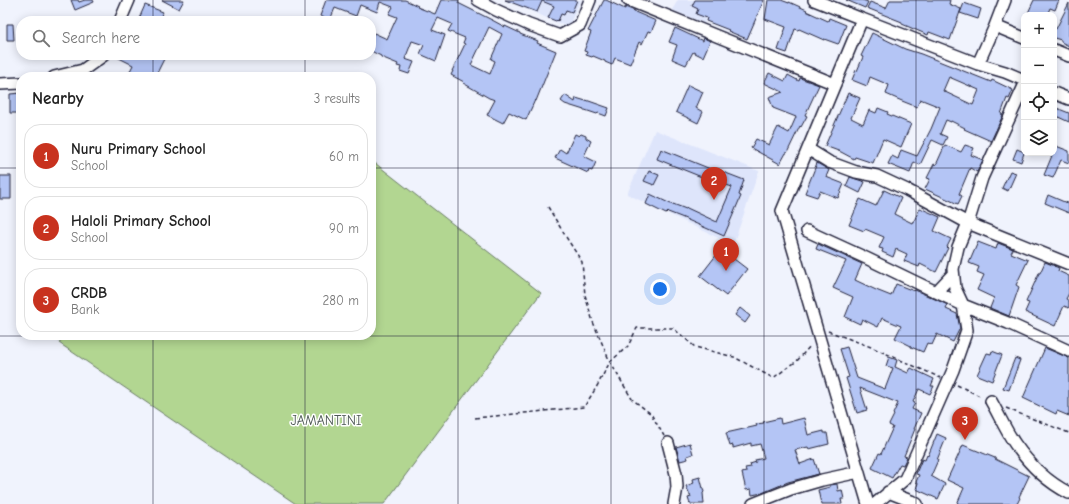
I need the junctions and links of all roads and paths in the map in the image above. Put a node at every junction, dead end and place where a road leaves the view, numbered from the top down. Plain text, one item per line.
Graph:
1 (129, 0) edge
2 (478, 0) edge
3 (590, 0) edge
4 (628, 0) edge
5 (814, 0) edge
6 (1001, 1) edge
7 (122, 16) edge
8 (862, 19) junction
9 (995, 26) junction
10 (1021, 37) edge
11 (1057, 51) edge
12 (1069, 56) edge
13 (97, 60) edge
14 (978, 64) junction
15 (75, 72) edge
16 (1021, 79) edge
17 (16, 83) edge
18 (0, 84) edge
19 (835, 84) junction
20 (1021, 93) edge
21 (1057, 94) edge
22 (1069, 99) edge
23 (808, 149) junction
24 (548, 207) dead end
25 (968, 223) junction
26 (807, 231) dead end
27 (1069, 264) edge
28 (954, 274) junction
29 (936, 292) junction
30 (963, 306) junction
31 (1069, 351) edge
32 (610, 362) junction
33 (991, 401) dead end
34 (475, 418) dead end
35 (668, 443) joint
36 (859, 472) junction
37 (888, 492) junction
38 (1069, 493) edge
39 (674, 504) edge
40 (753, 504) edge
41 (868, 504) edge
42 (875, 504) edge
43 (917, 504) edge

1 - 7 street
2 - 3 street
4 - 19 street
5 - 8 street
6 - 9 street
8 - 14 street
8 - 19 street
9 - 10 street
9 - 14 street
11 - 12 street
13 - 15 street
14 - 16 street
17 - 18 street
19 - 23 street
20 - 25 street
21 - 22 street
23 - 25 street
23 - 36 street
24 - 32 path
25 - 27 street
25 - 28 street
26 - 29 street
28 - 29 street
28 - 30 street
29 - 30 street
30 - 31 street
30 - 37 street
32 - 34 path
32 - 35 path
33 - 38 street
35 - 39 street
36 - 40 street
36 - 41 street
37 - 42 street
37 - 43 street

